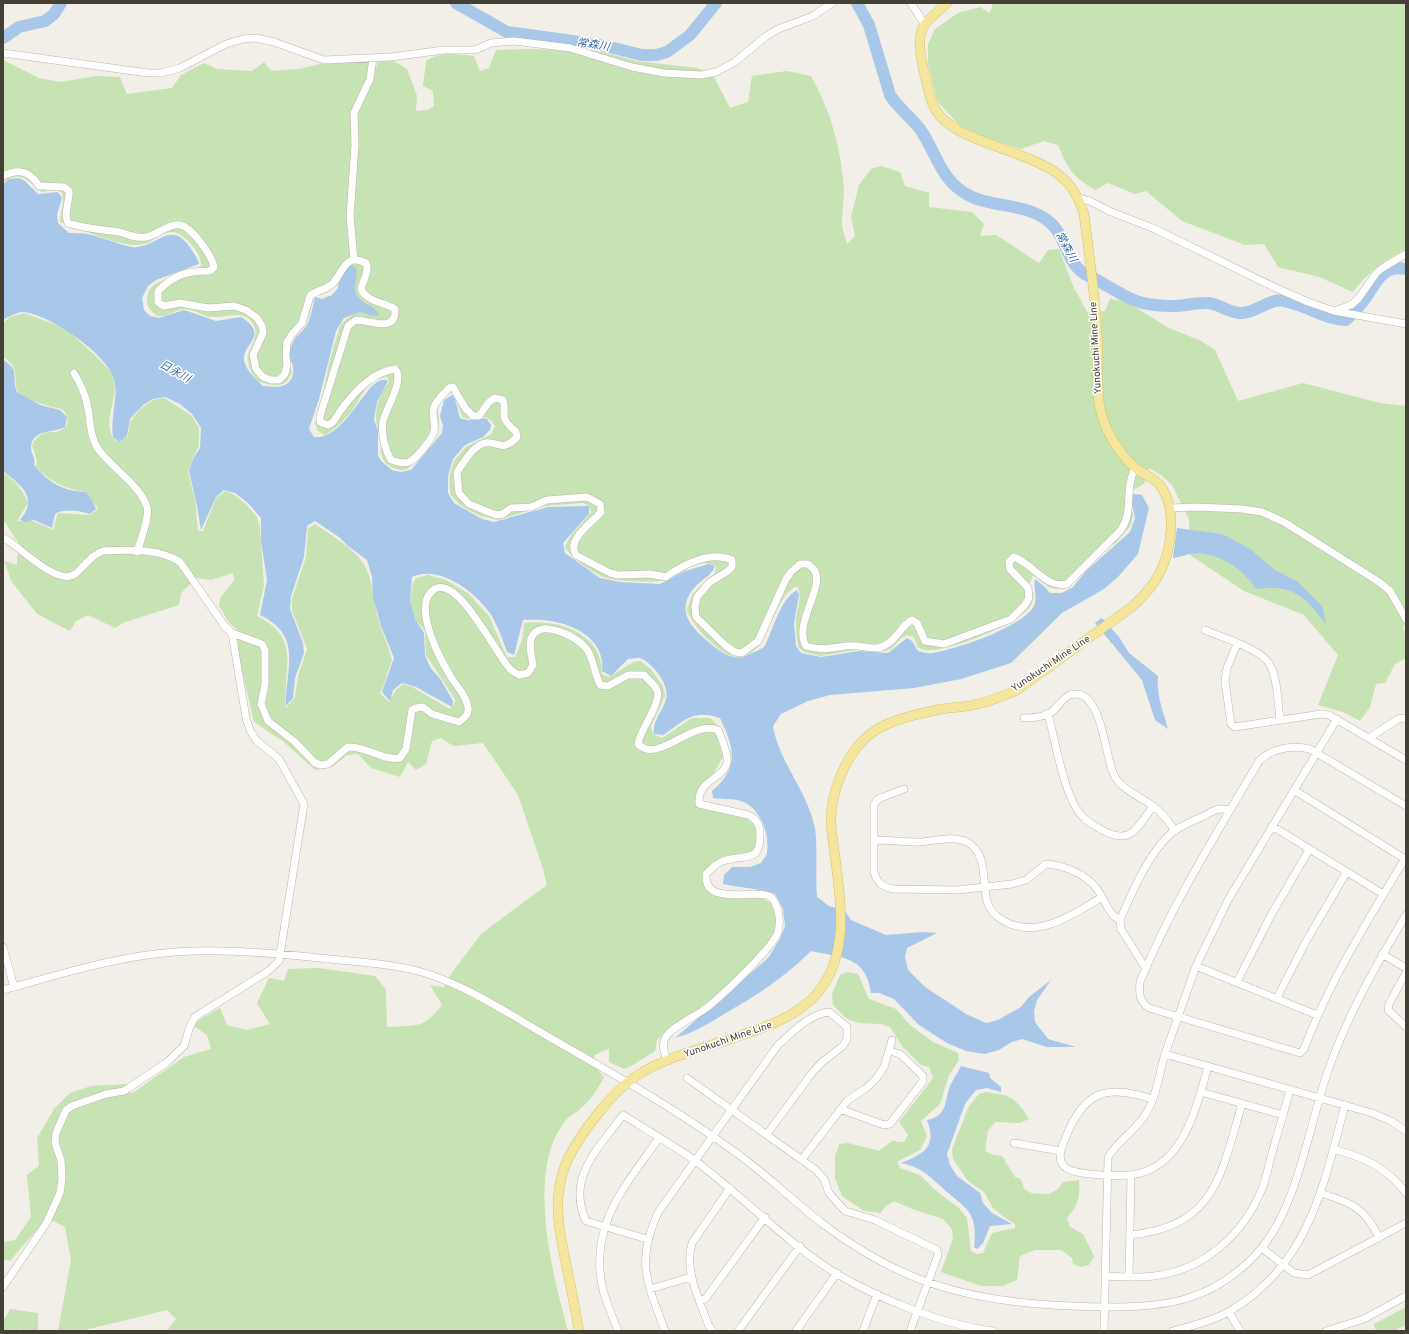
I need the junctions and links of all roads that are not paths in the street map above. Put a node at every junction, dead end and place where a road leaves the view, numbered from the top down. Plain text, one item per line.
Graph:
1 (832, 3) edge
2 (911, 3) edge
3 (947, 3) edge
4 (925, 25) junction
5 (3, 53) edge
6 (373, 58) junction
7 (3, 176) edge
8 (1078, 198) junction
9 (1406, 254) edge
10 (354, 260) junction
11 (1334, 311) junction
12 (1406, 324) edge
13 (74, 373) dead end
14 (1135, 468) junction
15 (1170, 508) junction
16 (3, 538) edge
17 (137, 552) junction
18 (1406, 618) edge
19 (1205, 630) dead end
20 (232, 633) junction
21 (1238, 644) junction
22 (1046, 714) junction
23 (1024, 718) dead end
24 (1406, 718) edge
25 (1337, 719) junction
26 (1280, 720) junction
27 (1369, 738) junction
28 (1316, 752) junction
29 (1406, 760) edge
30 (904, 789) dead end
31 (1294, 790) junction
32 (1152, 806) junction
33 (1406, 806) edge
34 (1230, 810) junction
35 (1272, 826) junction
36 (1175, 831) junction
37 (874, 840) junction
38 (1309, 850) junction
39 (1406, 858) edge
40 (1346, 873) junction
41 (985, 888) junction
42 (1383, 894) junction
43 (1102, 897) junction
44 (1406, 915) edge
45 (1120, 920) junction
46 (3, 947) edge
47 (280, 954) junction
48 (1382, 954) junction
49 (1196, 966) junction
50 (1406, 968) edge
51 (1146, 969) junction
52 (1406, 973) edge
53 (1237, 982) junction
54 (14, 987) junction
55 (3, 990) edge
56 (1277, 998) junction
57 (1317, 1015) junction
58 (1177, 1017) junction
59 (1406, 1026) edge
60 (892, 1040) dead end
61 (890, 1051) junction
62 (1165, 1054) junction
63 (668, 1061) junction
64 (1208, 1067) junction
65 (688, 1078) dead end
66 (628, 1081) junction
67 (1290, 1090) junction
68 (1201, 1092) junction
69 (1320, 1097) junction
70 (1152, 1099) junction
71 (1242, 1104) junction
72 (1345, 1105) junction
73 (840, 1109) junction
74 (732, 1110) junction
75 (1283, 1115) junction
76 (1406, 1131) edge
77 (767, 1134) junction
78 (713, 1137) junction
79 (659, 1138) junction
80 (1014, 1143) dead end
81 (1334, 1149) junction
82 (1061, 1151) junction
83 (802, 1159) junction
84 (696, 1162) junction
85 (1107, 1175) junction
86 (1131, 1175) junction
87 (730, 1188) junction
88 (1320, 1193) junction
89 (1406, 1193) edge
90 (765, 1217) junction
91 (1406, 1223) edge
92 (605, 1227) junction
93 (1130, 1235) junction
94 (1379, 1238) junction
95 (647, 1239) junction
96 (800, 1246) junction
97 (1262, 1248) junction
98 (1283, 1266) junction
99 (837, 1273) junction
100 (1105, 1276) junction
101 (691, 1277) junction
102 (1130, 1277) junction
103 (928, 1282) junction
104 (3, 1287) edge
105 (650, 1289) junction
106 (877, 1294) junction
107 (1406, 1296) edge
108 (700, 1301) junction
109 (1105, 1307) junction
110 (918, 1311) junction
111 (1229, 1312) junction
112 (953, 1323) junction
113 (579, 1331) edge
114 (618, 1331) edge
115 (665, 1331) edge
116 (712, 1331) edge
117 (738, 1331) edge
118 (796, 1331) edge
119 (863, 1331) edge
120 (910, 1331) edge
121 (950, 1331) edge
122 (990, 1331) edge
123 (1104, 1331) edge
124 (1172, 1331) edge
125 (1240, 1331) edge
126 (1326, 1331) edge

1 - 6 street
2 - 4 street
3 - 4 main road
4 - 8 main road, Yunokuchi Mine Line
5 - 6 street
6 - 10 street
7 - 10 street
8 - 11 street
8 - 14 main road, Yunokuchi Mine Line
9 - 11 street
10 - 14 street
11 - 12 street
13 - 17 street
14 - 15 main road, Yunokuchi Mine Line
15 - 18 street
15 - 63 main road, Yunokuchi Mine Line
16 - 17 street
17 - 20 street
19 - 21 street
20 - 47 street
20 - 63 street
21 - 26 street
21 - 26 street
22 - 23 street
22 - 32 street
22 - 32 street
24 - 27 street
25 - 26 street
25 - 27 street
25 - 28 street
27 - 29 street
28 - 31 street
28 - 33 street
28 - 34 street
30 - 37 street
31 - 35 street
31 - 39 street
32 - 36 street
34 - 36 street
34 - 51 street
35 - 38 street
35 - 49 street
36 - 45 street
37 - 41 street
37 - 41 street
38 - 40 street
38 - 53 street
39 - 42 street
40 - 42 street
40 - 56 street
41 - 43 street
41 - 43 street
42 - 57 street
43 - 45 street
44 - 48 street
45 - 51 street
46 - 54 street
47 - 54 street
47 - 66 street
47 - 104 street
48 - 50 street
48 - 69 street
49 - 53 street
49 - 58 street
51 - 58 street
52 - 59 street
53 - 56 street
54 - 55 street
56 - 57 street
57 - 58 street
58 - 62 street
60 - 61 street
61 - 73 street
61 - 73 street
62 - 64 street
62 - 70 street
63 - 66 main road, Yunokuchi Mine Line
64 - 67 street
64 - 68 street
65 - 74 street
66 - 78 street
66 - 113 main road, Yunokuchi Mine Line
67 - 69 street
67 - 75 street
68 - 71 street
68 - 86 street
69 - 72 street
69 - 97 street
70 - 82 street
70 - 85 street
71 - 75 street
71 - 93 street
72 - 76 street
72 - 81 street
73 - 83 street
74 - 77 street
74 - 77 street
74 - 78 street
75 - 102 street
77 - 83 street
78 - 84 street
78 - 103 street
79 - 84 street
79 - 92 street
79 - 92 street
80 - 82 street
81 - 88 street
81 - 89 street
82 - 85 street
83 - 103 street
84 - 87 street
84 - 95 street
85 - 86 street
85 - 100 street
86 - 93 street
87 - 90 street
87 - 101 street
88 - 94 street
88 - 98 street
90 - 96 street
90 - 108 street
91 - 94 street
92 - 95 street
92 - 114 street
93 - 102 street
94 - 98 street
95 - 105 street
96 - 99 street
96 - 117 street
97 - 98 street
97 - 109 street
98 - 111 street
99 - 106 street
99 - 118 street
100 - 102 street
100 - 109 street
101 - 105 street
101 - 108 street
103 - 109 street
103 - 110 street
105 - 115 street
106 - 110 street
106 - 119 street
107 - 126 street
108 - 116 street
109 - 123 street
110 - 112 street
110 - 120 street
111 - 124 street
111 - 125 street
112 - 121 street
112 - 122 street

